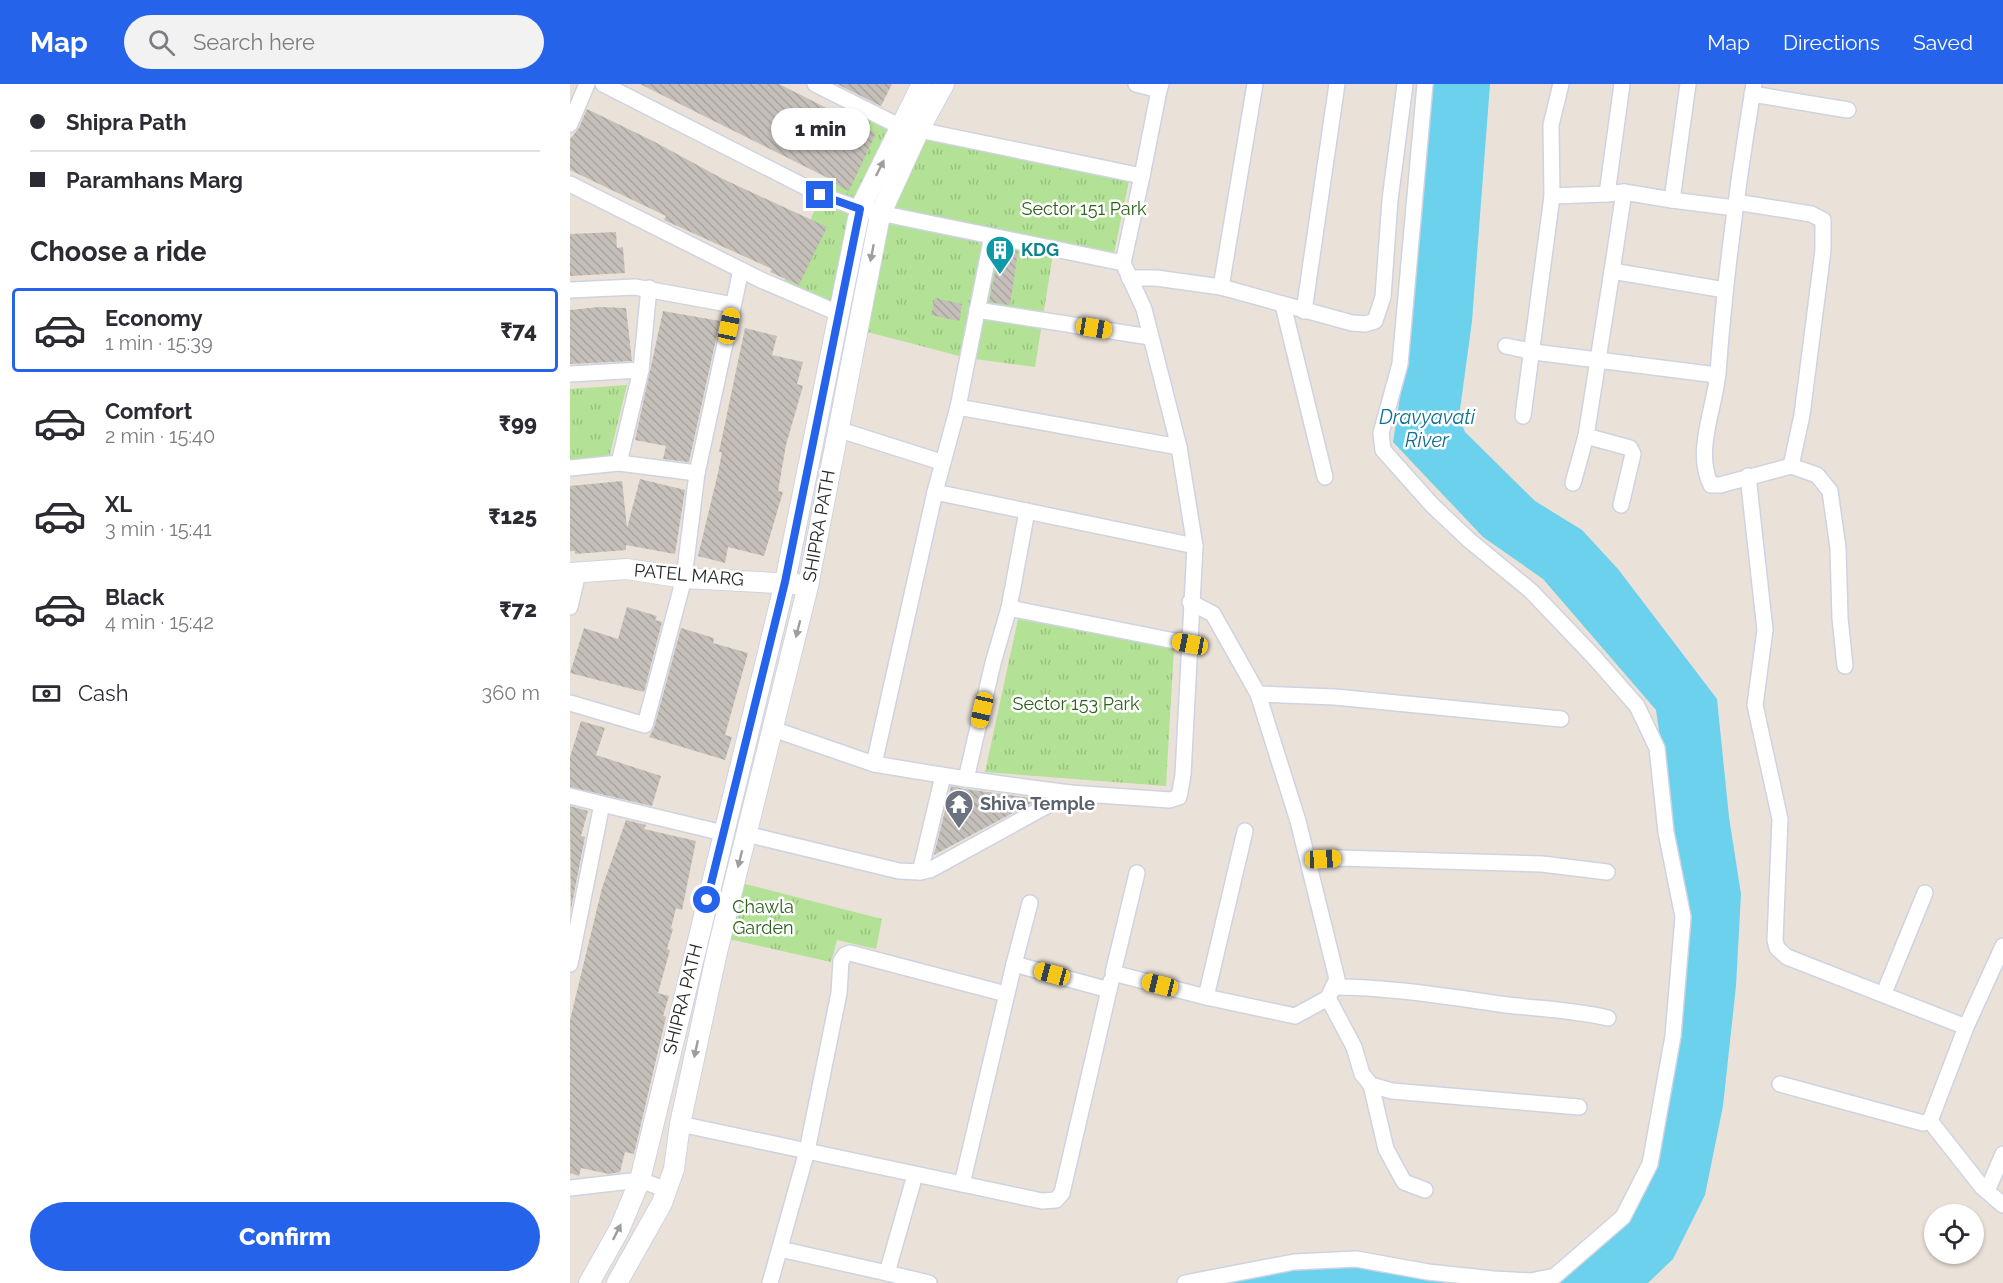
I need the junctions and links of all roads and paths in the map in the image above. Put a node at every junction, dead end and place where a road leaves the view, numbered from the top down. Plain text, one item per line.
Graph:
1 (587, 84) edge
2 (604, 84) edge
3 (815, 84) edge
4 (922, 84) edge
5 (944, 84) edge
6 (1136, 84) edge
7 (1256, 84) edge
8 (1337, 84) edge
9 (1405, 84) edge
10 (1425, 84) edge
11 (1561, 84) edge
12 (1622, 84) edge
13 (1688, 84) edge
14 (1160, 87) edge
15 (1753, 89) edge
16 (1848, 110) dead end
17 (570, 124) edge
18 (910, 128) junction
19 (1142, 176) junction
20 (570, 184) edge
21 (1624, 192) junction
22 (1607, 194) junction
23 (1552, 196) junction
24 (1672, 200) junction
25 (1736, 205) junction
26 (860, 209) junction
27 (879, 215) junction
28 (993, 236) junction
29 (741, 270) junction
30 (1126, 271) junction
31 (1612, 271) junction
32 (1221, 287) junction
33 (649, 288) junction
34 (570, 290) edge
35 (1725, 290) junction
36 (734, 305) junction
37 (1283, 306) junction
38 (977, 310) junction
39 (1304, 311) junction
40 (838, 313) junction
41 (1150, 337) junction
42 (1506, 346) dead end
43 (1534, 352) junction
44 (1598, 360) junction
45 (641, 370) junction
46 (570, 374) edge
47 (1717, 375) junction
48 (958, 406) junction
49 (1523, 416) dead end
50 (837, 429) junction
51 (1586, 436) junction
52 (1179, 447) junction
53 (941, 462) junction
54 (619, 464) junction
55 (1791, 466) junction
56 (570, 468) edge
57 (697, 473) junction
58 (1748, 476) junction
59 (1325, 477) dead end
60 (1573, 483) dead end
61 (935, 492) junction
62 (1621, 505) dead end
63 (1027, 511) junction
64 (1195, 546) junction
65 (574, 573) edge
66 (684, 578) junction
67 (785, 582) junction
68 (808, 586) junction
69 (1190, 602) junction
70 (570, 607) edge
71 (1009, 608) junction
72 (1190, 644) junction
73 (1845, 666) dead end
74 (1258, 694) junction
75 (570, 703) edge
76 (1561, 719) dead end
77 (773, 729) junction
78 (874, 764) junction
79 (943, 776) junction
80 (966, 779) junction
81 (1070, 793) junction
82 (570, 796) edge
83 (602, 804) junction
84 (1245, 831) dead end
85 (723, 833) junction
86 (746, 834) junction
87 (1308, 860) junction
88 (920, 872) junction
89 (1137, 873) dead end
90 (1607, 873) dead end
91 (1924, 893) dead end
92 (1030, 903) dead end
93 (2003, 946) edge
94 (570, 964) edge
95 (1014, 964) junction
96 (1113, 973) junction
97 (1108, 990) junction
98 (1330, 993) junction
99 (1884, 993) junction
100 (1006, 994) junction
101 (1206, 997) junction
102 (1608, 1018) dead end
103 (1966, 1027) junction
104 (1780, 1083) dead end
105 (1371, 1085) junction
106 (1580, 1107) dead end
107 (1930, 1121) junction
108 (680, 1124) junction
109 (807, 1151) junction
110 (2003, 1154) edge
111 (915, 1175) junction
112 (640, 1180) junction
113 (962, 1184) junction
114 (570, 1188) edge
115 (667, 1190) junction
116 (1425, 1190) dead end
117 (1987, 1191) junction
118 (2003, 1205) edge
119 (780, 1249) junction
120 (887, 1273) junction
121 (589, 1283) edge
122 (617, 1283) edge
123 (770, 1283) edge
124 (929, 1283) edge
125 (1185, 1283) edge

1 - 17 street
2 - 26 street
3 - 18 street
4 - 18 street, SHIPRA PATH
5 - 18 street, SHIPRA PATH
6 - 14 street
7 - 32 street
8 - 39 street
9 - 39 street
10 - 125 street
11 - 23 street
12 - 22 street
13 - 24 street
14 - 19 street
15 - 16 street
15 - 25 street
18 - 19 street
26 -> 18 street, SHIPRA PATH
18 - 27 street, SHIPRA PATH
19 - 30 street
20 - 29 street
21 - 22 street
21 - 24 street
21 - 31 street
22 - 23 street
23 - 43 street
24 - 25 street
25 - 35 street
25 - 55 street
26 - 27 street
26 - 40 street, SHIPRA PATH
27 - 28 street
27 -> 50 street, SHIPRA PATH
28 - 30 street
28 - 38 street
29 - 36 street
29 - 40 street
30 - 32 street
30 - 41 street
31 - 35 street
31 - 44 street
32 - 37 street
33 - 34 street
33 - 36 street
33 - 45 street
35 - 47 street
36 - 57 street
37 - 39 street
37 - 59 street
38 - 41 street
38 - 48 street
40 - 67 street, SHIPRA PATH
41 - 52 street
42 - 43 street
43 - 44 street
43 - 49 street
44 - 47 street
44 - 51 street
45 - 46 street
45 - 54 street
47 - 58 street
48 - 52 street
48 - 53 street
50 - 53 street
50 - 68 street, SHIPRA PATH
51 - 60 street
51 - 62 street
52 - 64 street
53 - 61 street
54 - 56 street
54 - 57 street
55 - 58 street
55 - 73 street
57 - 66 street
58 - 99 street
61 - 63 street
61 - 78 street
63 - 64 street
63 - 71 street
64 - 69 street
65 - 66 street, PATEL MARG
65 - 70 street
66 - 67 street, PATEL MARG
66 - 75 street
67 - 68 street, PATEL MARG
67 - 85 street, SHIPRA PATH
68 -> 77 street, SHIPRA PATH
69 - 72 street
69 - 74 street
71 - 72 street
71 - 80 street
72 - 81 street
74 - 76 street
74 - 87 street
77 - 78 street
77 - 86 street, SHIPRA PATH
78 - 79 street
79 - 80 street
79 - 88 street
80 - 81 street
81 - 88 street
82 - 83 street
83 - 85 street
83 - 94 street
84 - 101 street
85 - 112 street, SHIPRA PATH
86 - 88 street
86 -> 108 street, SHIPRA PATH
87 - 90 street
87 - 98 street
89 - 96 street
91 - 99 street
92 - 95 street
93 - 103 street
95 - 97 street
95 - 100 street
96 - 97 street
96 - 101 street
97 - 113 street
98 - 101 street
98 - 102 street
98 - 105 street
99 - 103 street
100 - 109 street
100 - 113 street
103 - 107 street
104 - 107 street
105 - 106 street
105 - 116 street
107 - 117 street
108 - 109 street
108 - 115 street, SHIPRA PATH
109 - 111 street
109 - 119 street
110 - 117 street
111 - 113 street
111 - 120 street
112 - 114 street
112 - 115 street
121 -> 112 street, SHIPRA PATH
115 - 122 street, SHIPRA PATH
117 - 118 street
119 - 120 street
119 - 123 street
120 - 124 street

